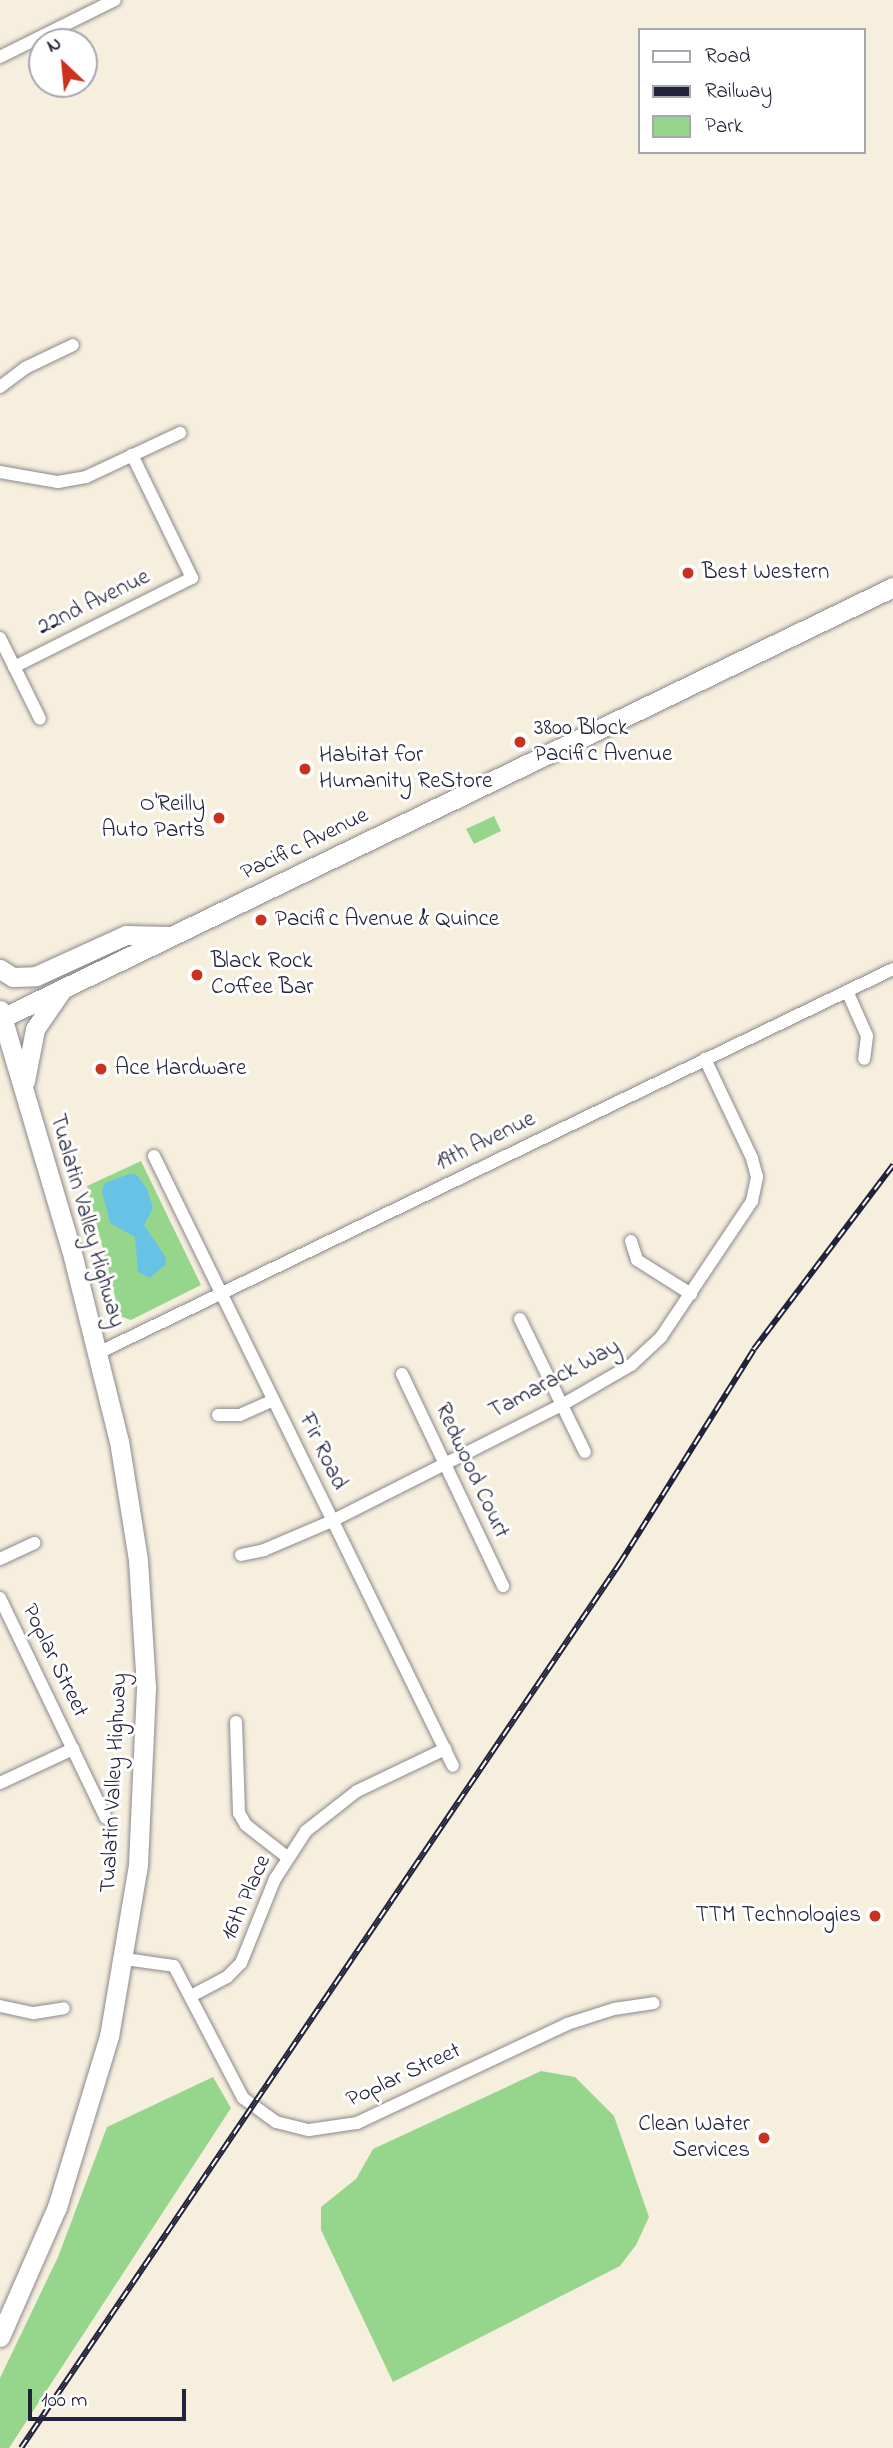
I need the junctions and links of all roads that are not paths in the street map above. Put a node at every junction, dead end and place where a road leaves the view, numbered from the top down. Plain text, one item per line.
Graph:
1 (115, 0) edge
2 (0, 57) edge
3 (73, 345) dead end
4 (0, 387) edge
5 (180, 433) dead end
6 (132, 455) junction
7 (0, 472) edge
8 (893, 587) edge
9 (0, 638) edge
10 (14, 667) junction
11 (40, 719) dead end
12 (172, 936) junction
13 (0, 969) edge
14 (893, 969) edge
15 (62, 990) junction
16 (847, 992) junction
17 (1, 1014) edge
18 (705, 1059) junction
19 (864, 1059) dead end
20 (0, 1069) edge
21 (24, 1089) junction
22 (154, 1156) dead end
23 (631, 1241) dead end
24 (220, 1294) junction
25 (691, 1294) junction
26 (520, 1319) dead end
27 (97, 1353) junction
28 (402, 1374) dead end
29 (273, 1400) junction
30 (562, 1405) junction
31 (218, 1415) dead end
32 (584, 1451) dead end
33 (443, 1461) junction
34 (332, 1521) junction
35 (35, 1543) dead end
36 (241, 1555) dead end
37 (0, 1559) edge
38 (503, 1586) dead end
39 (0, 1598) edge
40 (236, 1722) dead end
41 (73, 1749) junction
42 (445, 1749) junction
43 (453, 1766) dead end
44 (0, 1783) edge
45 (106, 1818) dead end
46 (287, 1857) junction
47 (125, 1958) junction
48 (191, 1996) junction
49 (654, 2003) dead end
50 (0, 2006) edge
51 (64, 2008) dead end
52 (0, 2337) edge

1 - 2 street
3 - 4 street
5 - 6 street
6 - 7 street
6 - 10 street, 22nd Avenue
8 - 12 highway, Pacific Avenue
9 - 10 street
10 - 11 street
12 - 13 highway
12 - 15 highway, Pacific Avenue
14 - 16 street, 19th Avenue
15 - 17 highway, Pacific Avenue
15 - 21 highway
16 - 18 street, 19th Avenue
16 - 19 street
17 - 21 highway, Tualatin Valley Highway
18 - 24 street, 19th Avenue
18 - 25 street, Tamarack Way
20 - 21 highway
21 - 27 highway, Tualatin Valley Highway
22 - 24 street, Fir Road
23 - 25 street
24 - 27 street, 19th Avenue
24 - 29 street, Fir Road
25 - 30 street, Tamarack Way
26 - 30 street
27 - 47 highway, Tualatin Valley Highway
28 - 33 street, Redwood Court
29 - 31 street
29 - 34 street, Fir Road
30 - 32 street
30 - 33 street, Tamarack Way
33 - 34 street, Tamarack Way
33 - 38 street, Redwood Court
34 - 36 street, Tamarack Way
34 - 42 street, Fir Road
35 - 37 street
39 - 41 street, Poplar Street
40 - 46 street
41 - 44 street
41 - 45 street, Poplar Street
42 - 43 street, Fir Road
42 - 46 street, 16th Place
46 - 48 street, 16th Place
47 - 48 street, Poplar Street
47 - 52 highway, Tualatin Valley Highway
48 - 49 street, Poplar Street
50 - 51 street

